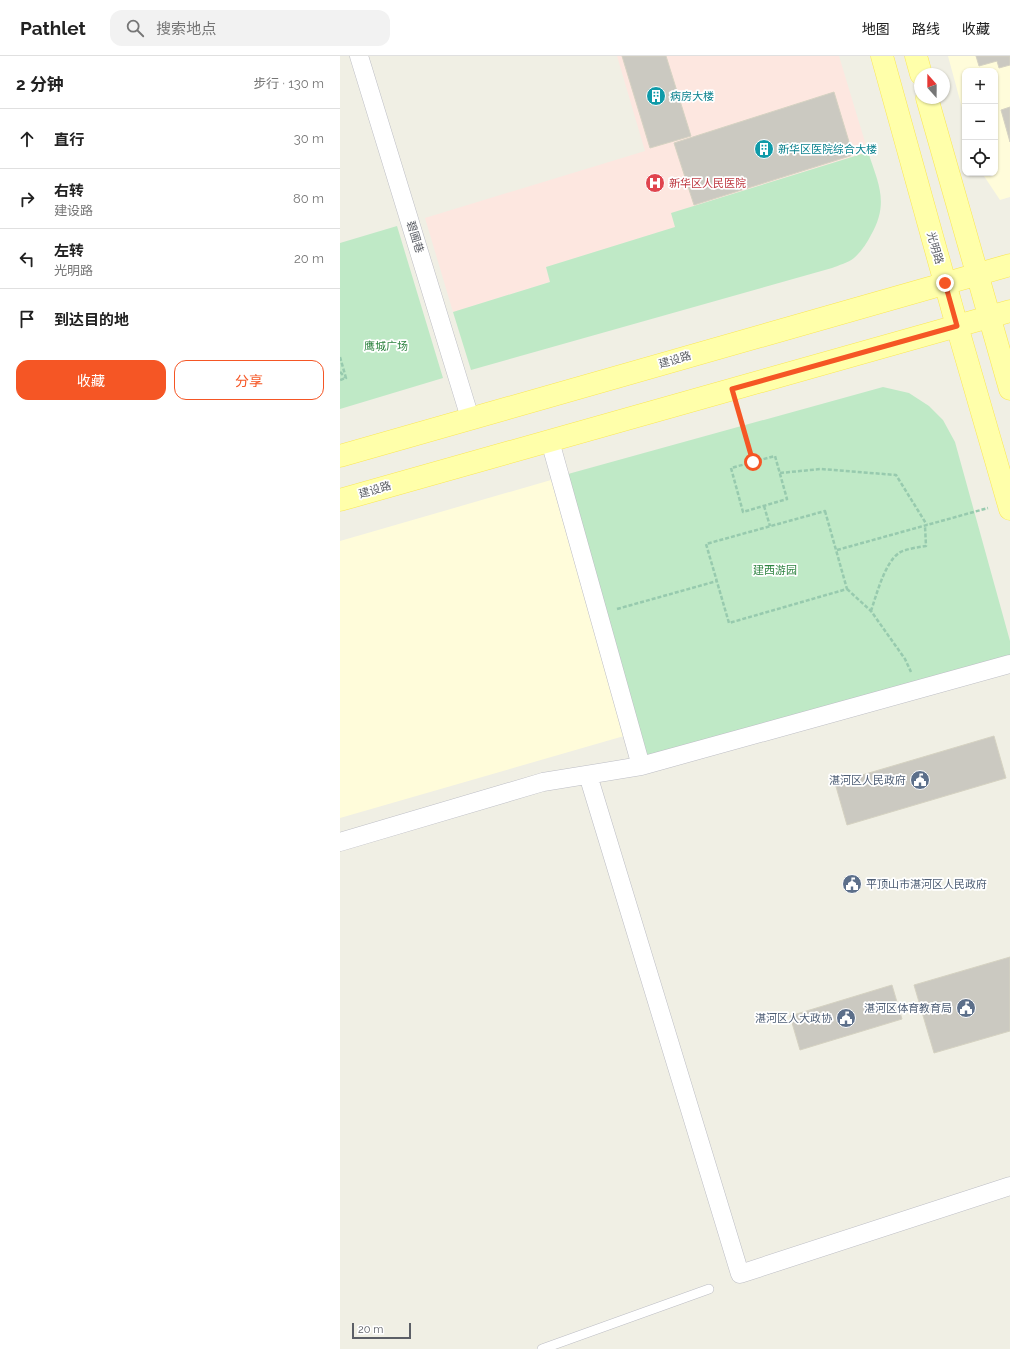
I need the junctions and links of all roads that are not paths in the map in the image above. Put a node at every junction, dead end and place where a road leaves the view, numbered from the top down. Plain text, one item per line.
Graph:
1 (359, 56) edge
2 (882, 56) edge
3 (916, 56) edge
4 (919, 68) edge
5 (929, 104) edge
6 (1010, 265) edge
7 (977, 274) junction
8 (945, 283) junction
9 (1000, 314) edge
10 (957, 326) junction
11 (1010, 389) edge
12 (470, 418) junction
13 (550, 441) junction
14 (340, 456) edge
15 (340, 500) edge
16 (1009, 506) edge
17 (1010, 664) edge
18 (641, 766) junction
19 (588, 775) junction
20 (340, 842) edge
21 (1010, 1186) edge
22 (709, 1289) dead end
23 (542, 1349) edge

1 - 12 street, 碧圃巷
2 - 8 main road, 光明路
3 - 4 main road
5 - 7 main road
6 - 7 main road, 建设路
7 - 8 main road, 建设路
7 - 9 main road
8 - 10 main road, 光明路
8 - 12 main road, 建设路
9 - 10 main road, 建设路
9 - 11 main road
10 - 13 main road, 建设路
10 - 16 main road, 光明路
12 - 14 main road, 建设路
13 - 15 main road, 建设路
13 - 18 street
17 - 18 street
18 - 19 street
19 - 20 street
19 - 21 street
22 - 23 lane

